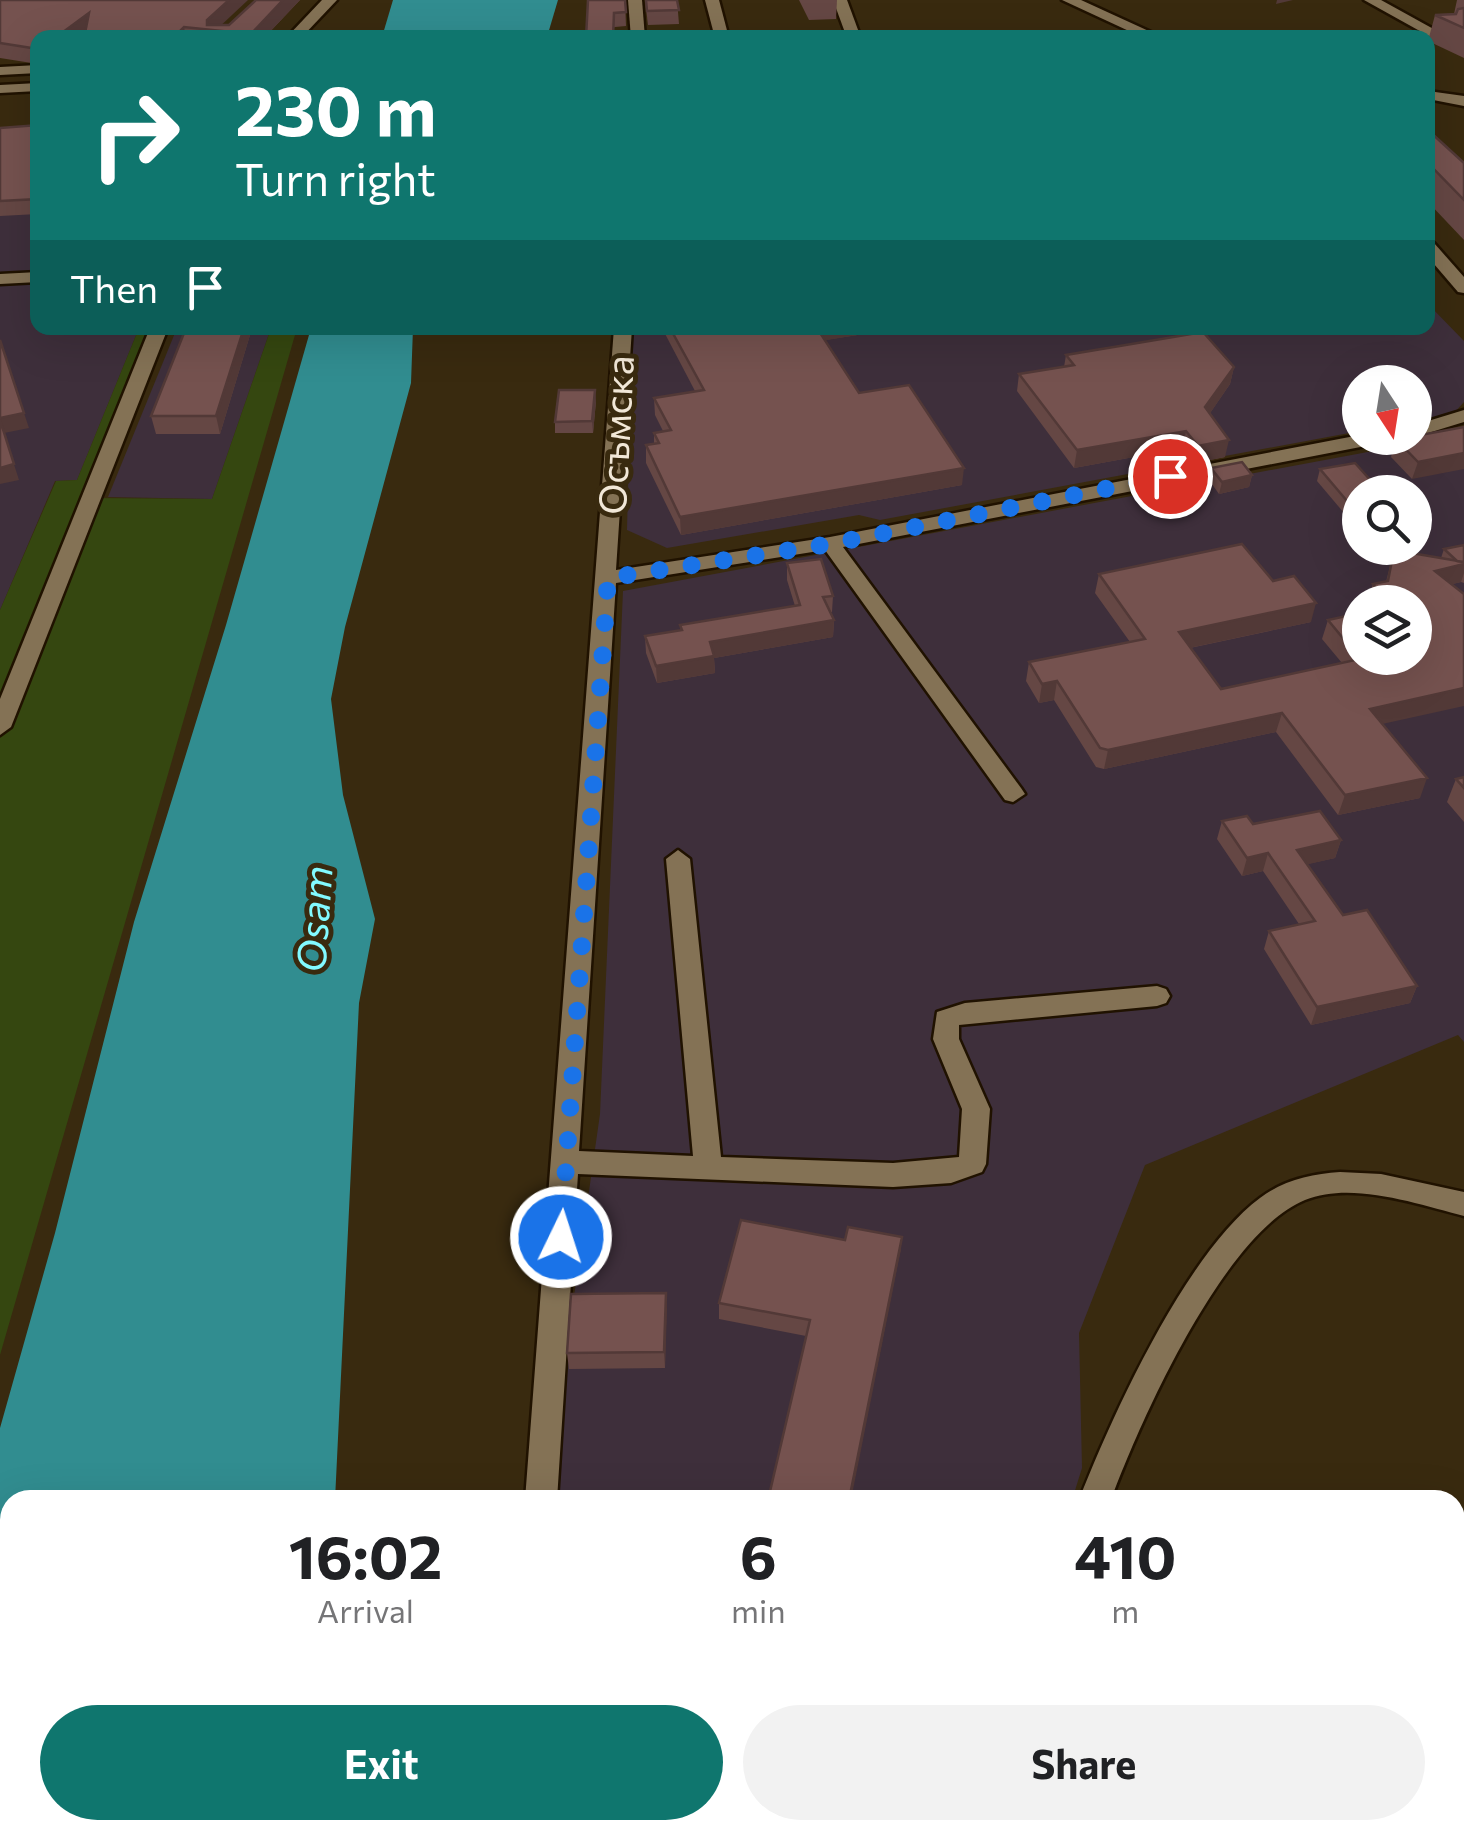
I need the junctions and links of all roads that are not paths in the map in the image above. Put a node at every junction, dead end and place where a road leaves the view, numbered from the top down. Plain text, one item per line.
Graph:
1 (330, 0) edge
2 (634, 0) edge
3 (712, 0) edge
4 (840, 0) edge
5 (1095, 0) edge
6 (1371, 0) edge
7 (1075, 6) edge
8 (1106, 18) junction
9 (301, 30) edge
10 (637, 30) edge
11 (720, 30) edge
12 (851, 30) edge
13 (1063, 30) edge
14 (1095, 30) edge
15 (1114, 30) edge
16 (1136, 30) edge
17 (1427, 30) edge
18 (1435, 34) edge
19 (1440, 37) edge
20 (30, 69) edge
21 (0, 71) edge
22 (30, 87) edge
23 (0, 89) edge
24 (1435, 95) edge
25 (1464, 101) edge
26 (1435, 256) edge
27 (30, 277) edge
28 (0, 279) edge
29 (1464, 288) edge
30 (157, 335) edge
31 (623, 335) edge
32 (1464, 416) edge
33 (1432, 426) edge
34 (1342, 445) edge
35 (830, 544) junction
36 (608, 578) junction
37 (0, 727) edge
38 (1013, 794) dead end
39 (678, 859) dead end
40 (1157, 996) dead end
41 (566, 1162) junction
42 (708, 1166) junction
43 (1464, 1204) edge
44 (542, 1490) edge
45 (1099, 1490) edge

1 - 9 street
2 - 10 street
3 - 11 street
4 - 12 street
5 - 7 street
6 - 17 street
7 - 8 street
7 - 13 street
7 - 14 street
8 - 15 street
8 - 16 street
18 - 19 street
20 - 21 street
22 - 23 street
24 - 25 street
26 - 29 street
27 - 28 street
30 - 37 street
31 - 36 street, Осъмска
32 - 33 street
34 - 35 street
35 - 36 street
35 - 38 street
36 - 41 street, Осъмска
39 - 42 street
40 - 42 street
41 - 42 street
41 - 44 street, Осъмска
43 - 45 street

